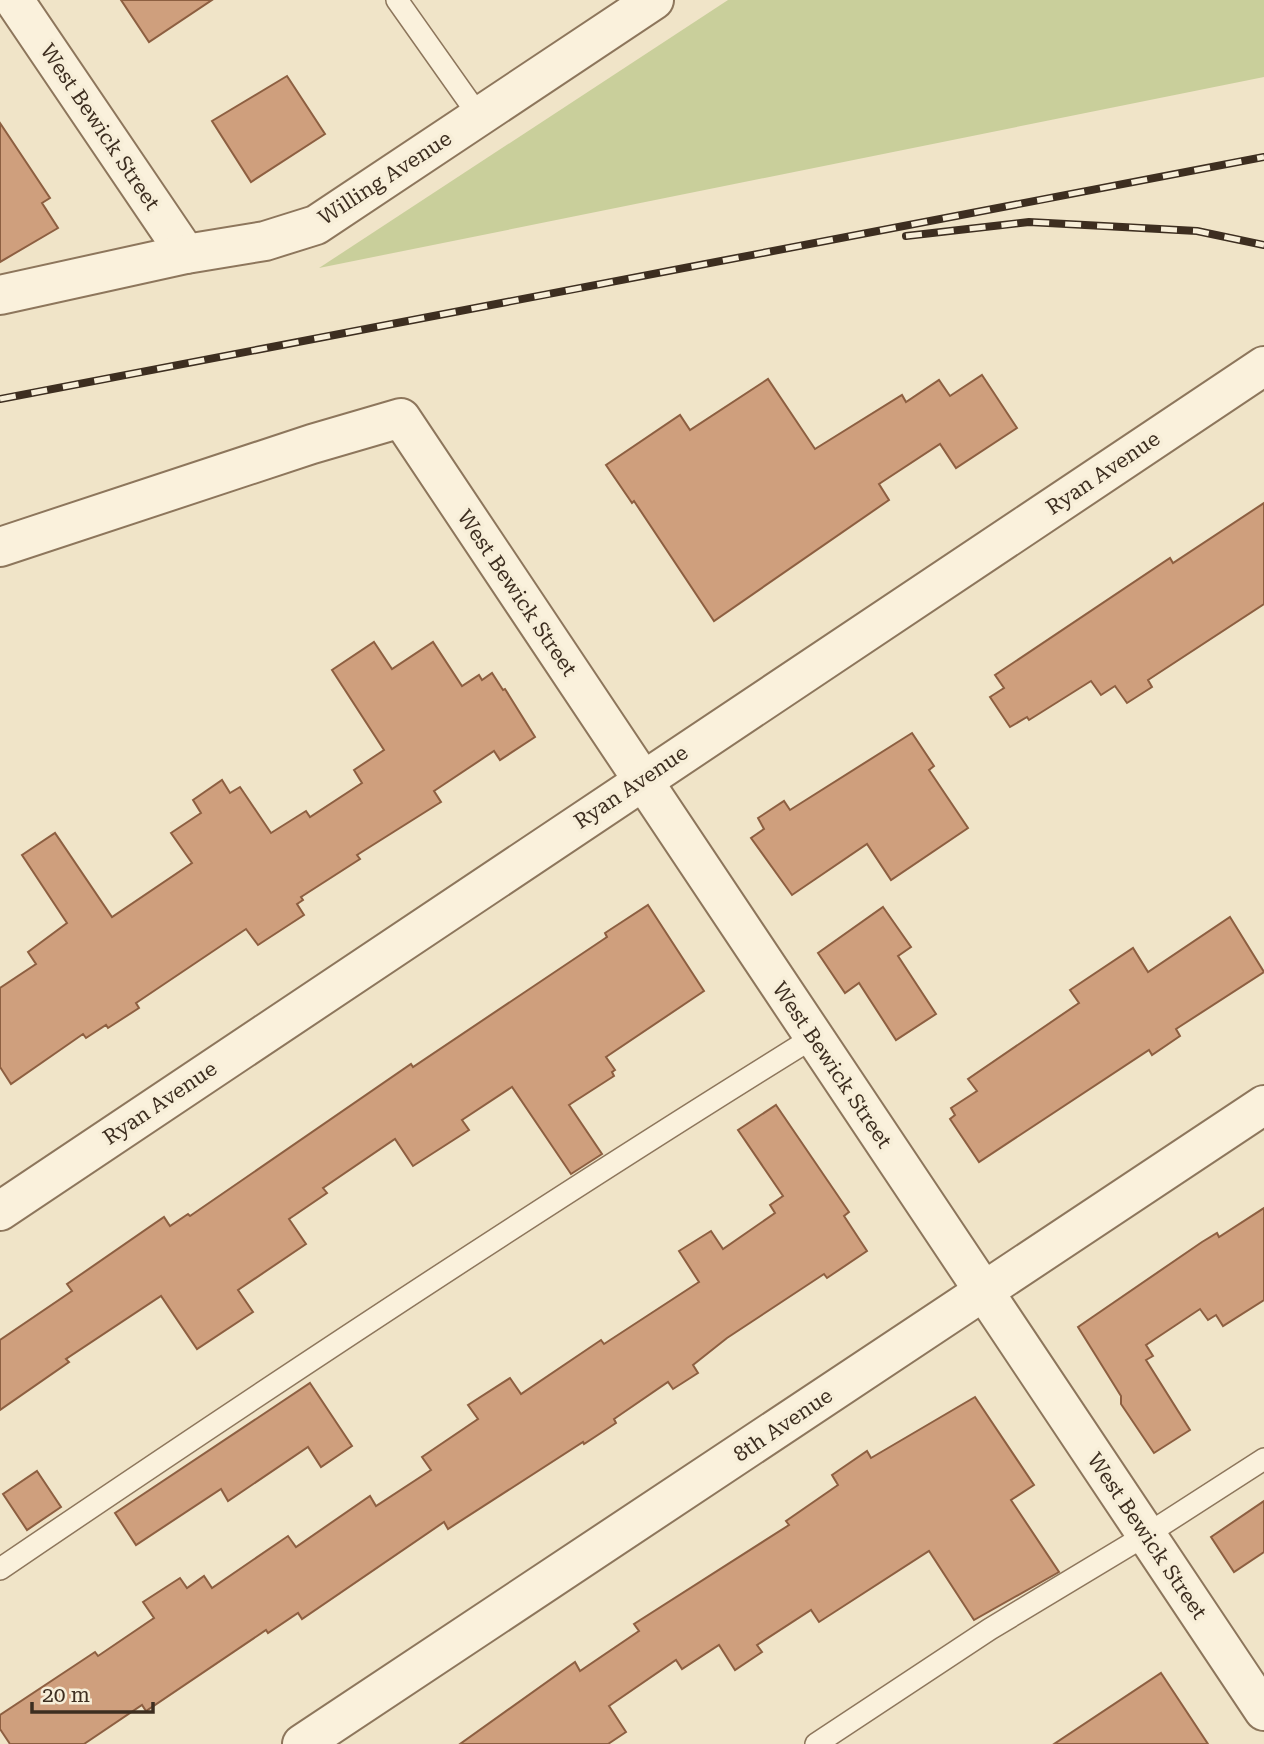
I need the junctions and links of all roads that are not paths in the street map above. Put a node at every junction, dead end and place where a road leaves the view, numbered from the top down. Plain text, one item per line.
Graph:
1 (14, 0) edge
2 (397, 0) edge
3 (654, 0) edge
4 (479, 116) junction
5 (186, 254) junction
6 (0, 295) edge
7 (1264, 366) edge
8 (0, 547) edge
9 (642, 780) junction
10 (814, 1037) junction
11 (1264, 1105) edge
12 (0, 1211) edge
13 (984, 1291) junction
14 (1264, 1459) edge
15 (1146, 1535) junction
16 (0, 1569) edge
17 (1264, 1711) edge
18 (302, 1744) edge
19 (816, 1744) edge

1 - 5 street, West Bewick Street
2 - 4 lane
3 - 4 street, Willing Avenue
4 - 5 street, Willing Avenue
5 - 6 street, Willing Avenue
7 - 9 street, Ryan Avenue
8 - 9 street, West Bewick Street
9 - 10 street, West Bewick Street
9 - 12 street, Ryan Avenue
10 - 13 street, West Bewick Street
10 - 16 lane
11 - 13 street, 8th Avenue
13 - 15 street, West Bewick Street
13 - 18 street, 8th Avenue
14 - 15 lane
15 - 17 street, West Bewick Street
15 - 19 lane

